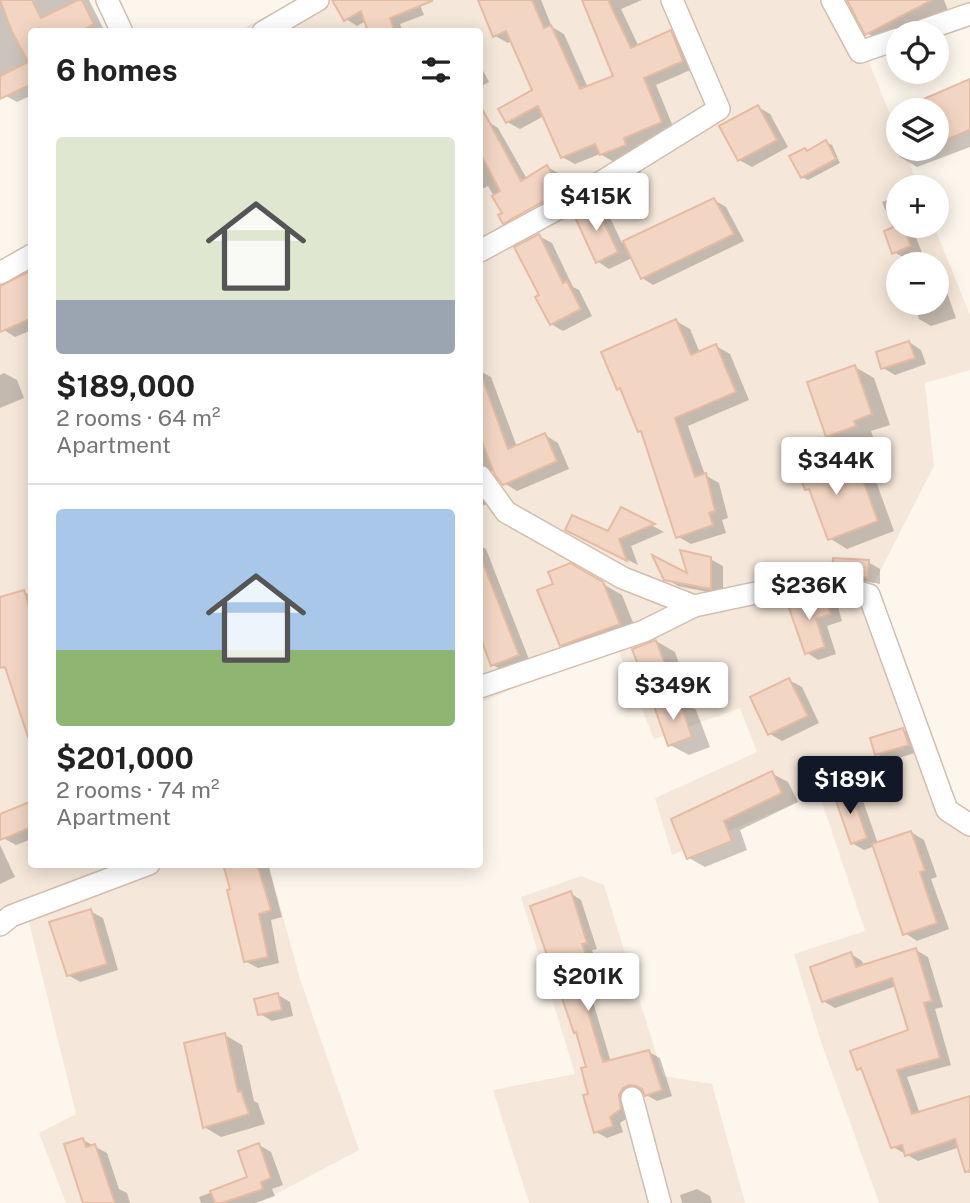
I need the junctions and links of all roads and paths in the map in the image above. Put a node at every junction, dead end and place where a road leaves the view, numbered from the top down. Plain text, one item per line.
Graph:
1 (107, 0) edge
2 (318, 0) edge
3 (672, 0) edge
4 (832, 0) edge
5 (970, 14) edge
6 (949, 21) edge
7 (120, 28) edge
8 (270, 28) edge
9 (886, 43) edge
10 (483, 249) edge
11 (28, 257) edge
12 (0, 274) edge
13 (483, 480) edge
14 (694, 606) junction
15 (483, 686) edge
16 (970, 825) edge
17 (138, 868) edge
18 (0, 925) edge
19 (632, 1098) dead end
20 (660, 1203) edge

1 - 7 street
2 - 8 street
3 - 10 street
4 - 9 street
5 - 6 street
11 - 12 street
13 - 14 street
14 - 15 street
14 - 16 street
17 - 18 street
19 - 20 street

